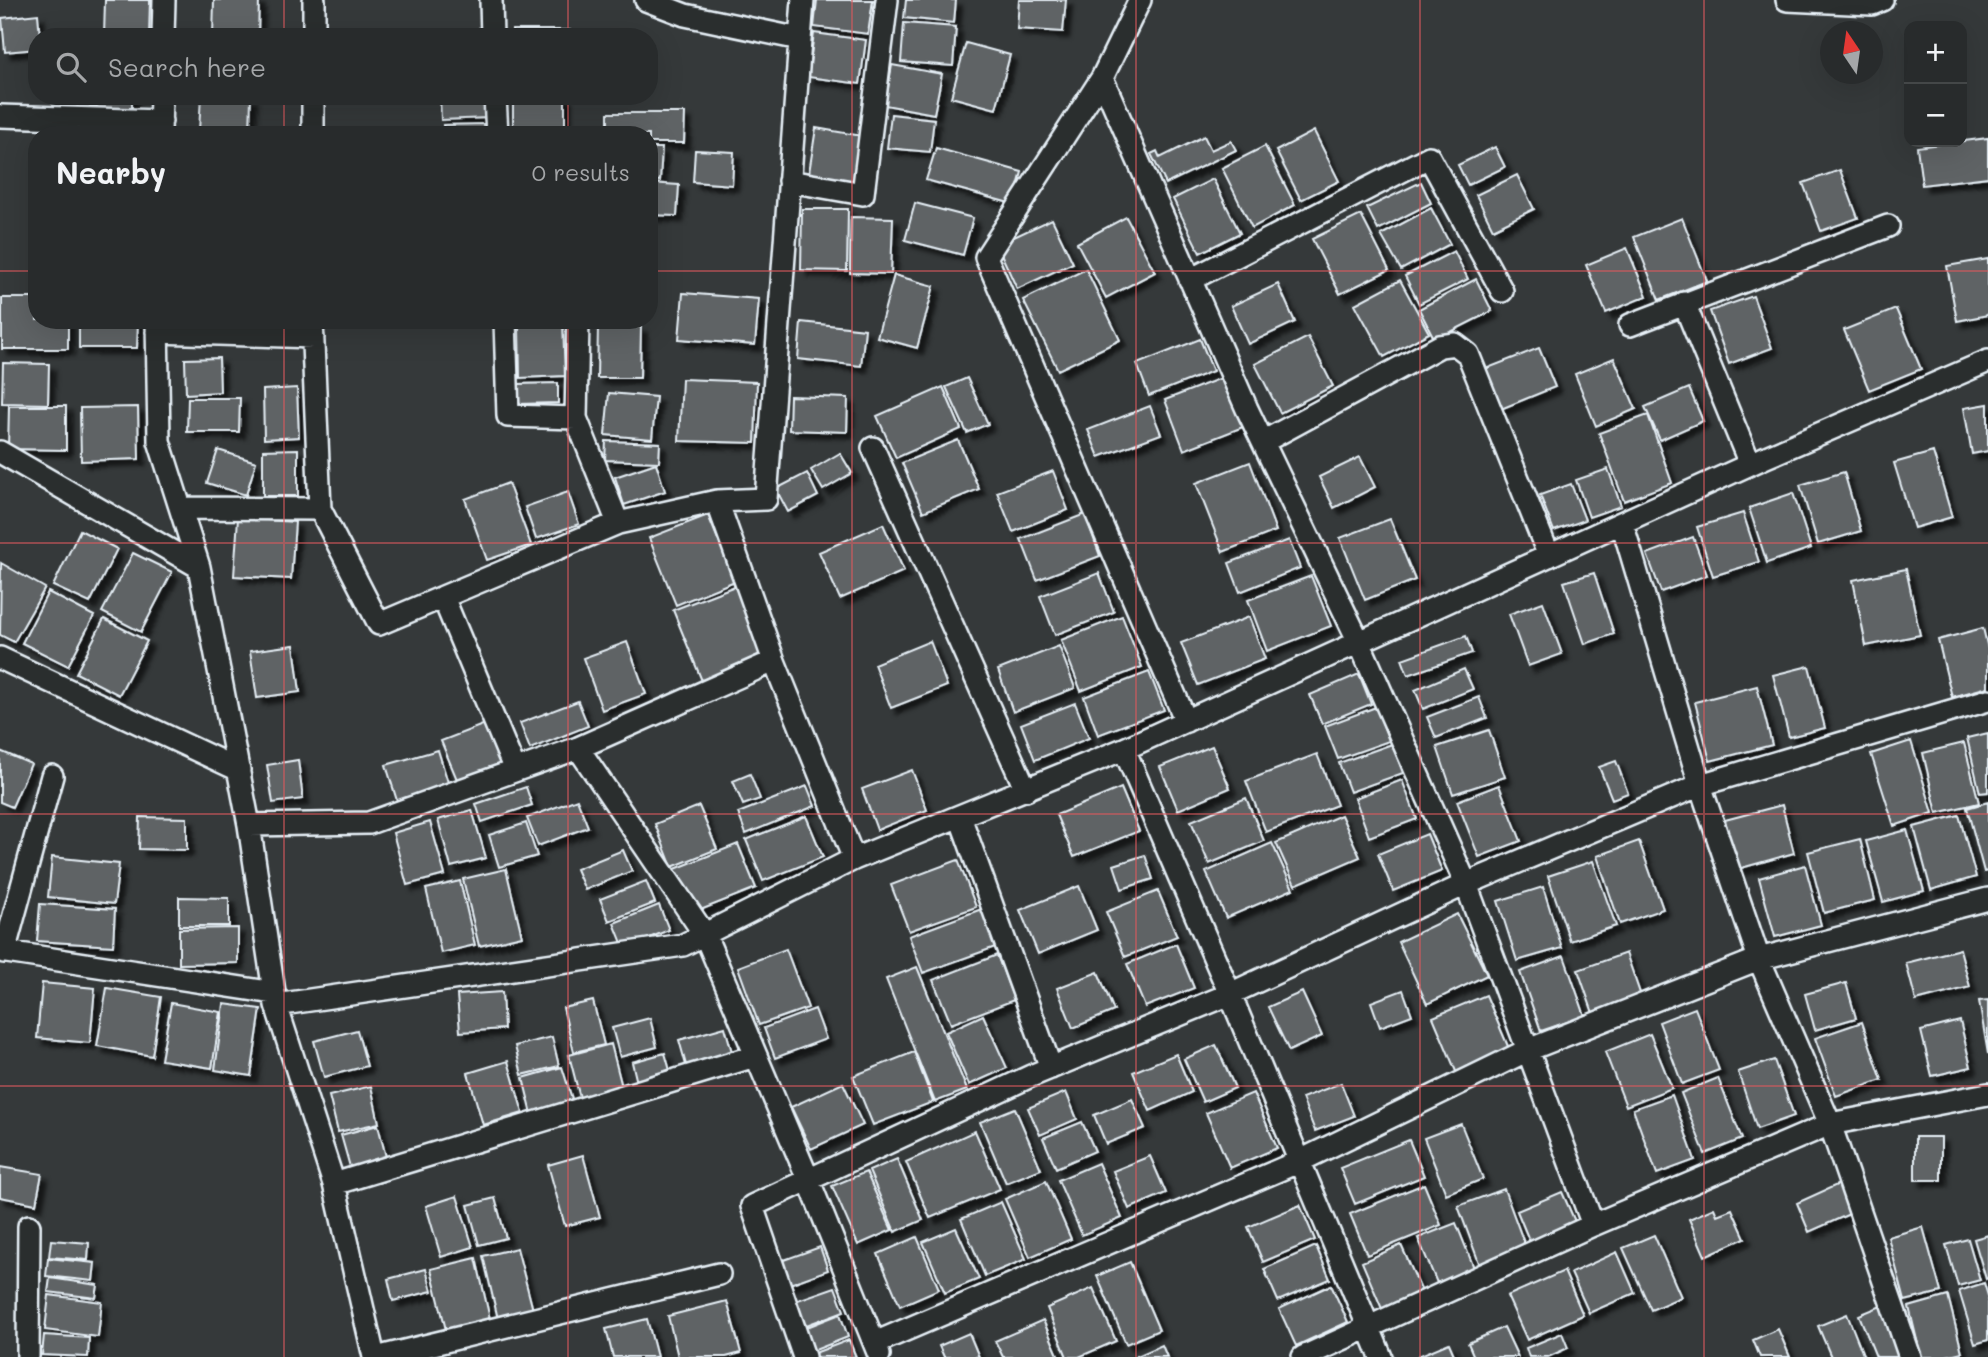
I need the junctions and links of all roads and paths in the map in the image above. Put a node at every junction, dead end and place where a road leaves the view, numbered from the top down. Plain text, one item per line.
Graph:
1 (164, 0) edge
2 (314, 0) edge
3 (491, 0) edge
4 (646, 0) edge
5 (803, 0) edge
6 (887, 0) edge
7 (1140, 0) edge
8 (1787, 0) edge
9 (1882, 0) edge
10 (163, 28) edge
11 (314, 28) edge
12 (492, 28) edge
13 (800, 39) junction
14 (1101, 78) junction
15 (161, 105) edge
16 (313, 105) edge
17 (495, 105) edge
18 (0, 116) edge
19 (133, 126) edge
20 (160, 126) edge
21 (313, 126) edge
22 (497, 126) edge
23 (789, 181) junction
24 (1888, 226) dead end
25 (1190, 280) junction
26 (1502, 291) dead end
27 (1684, 303) junction
28 (1630, 325) dead end
29 (157, 329) edge
30 (313, 329) edge
31 (505, 329) edge
32 (578, 329) edge
33 (1988, 361) edge
34 (576, 418) junction
35 (1263, 442) junction
36 (873, 448) dead end
37 (0, 452) edge
38 (1750, 464) junction
39 (717, 501) junction
40 (181, 508) junction
41 (320, 509) junction
42 (618, 523) junction
43 (1622, 523) junction
44 (1549, 556) junction
45 (199, 568) junction
46 (443, 597) junction
47 (1359, 642) junction
48 (0, 659) edge
49 (774, 661) junction
50 (1988, 700) edge
51 (1186, 721) junction
52 (578, 748) junction
53 (1124, 748) junction
54 (239, 770) junction
55 (515, 771) junction
56 (52, 776) dead end
57 (1700, 785) junction
58 (1026, 790) junction
59 (960, 817) junction
60 (249, 824) junction
61 (854, 859) junction
62 (1466, 884) junction
63 (1988, 899) edge
64 (705, 935) junction
65 (2, 952) edge
66 (1759, 958) junction
67 (1230, 994) junction
68 (275, 999) junction
69 (1528, 1050) junction
70 (755, 1056) junction
71 (1051, 1068) junction
72 (1988, 1094) edge
73 (1830, 1124) junction
74 (1300, 1161) junction
75 (808, 1181) junction
76 (334, 1184) junction
77 (1593, 1224) junction
78 (29, 1227) dead end
79 (719, 1274) dead end
80 (1369, 1327) junction
81 (877, 1350) edge
82 (28, 1357) edge
83 (374, 1357) edge
84 (380, 1357) edge
85 (804, 1357) edge
86 (1303, 1357) edge
87 (1381, 1357) edge
88 (1910, 1357) edge

1 - 10 street
2 - 11 street
3 - 12 street
4 - 13 street
5 - 13 street
6 - 23 street
7 - 14 street
8 - 9 street
13 - 23 street
14 - 25 street
14 - 51 street
15 - 20 street
16 - 21 street
17 - 22 street
18 - 19 street
23 - 39 street
24 - 27 street
25 - 26 street
25 - 35 street
27 - 28 street
27 - 38 street
29 - 40 street
30 - 41 street
31 - 34 street
32 - 34 street
33 - 38 street
34 - 42 street
35 - 44 street
35 - 47 street
36 - 58 street
37 - 45 street
38 - 43 street
39 - 42 street
39 - 49 street
40 - 41 street
40 - 45 street
41 - 46 street
42 - 46 street
43 - 44 street
43 - 57 street
44 - 47 street
45 - 54 street
46 - 55 street
47 - 51 street
47 - 62 street
48 - 54 street
49 - 52 street
49 - 61 street
50 - 57 street
51 - 53 street
52 - 55 street
52 - 64 street
53 - 58 street
53 - 67 street
54 - 60 street
55 - 60 street
56 - 65 street
57 - 62 street
57 - 66 street
58 - 59 street
59 - 61 street
59 - 71 street
60 - 68 street
61 - 64 street
62 - 67 street
62 - 69 street
63 - 66 street
64 - 68 street
64 - 70 street
65 - 68 street
66 - 69 street
66 - 73 street
67 - 71 street
67 - 74 street
68 - 76 street
69 - 74 street
69 - 77 street
70 - 75 street
70 - 76 street
71 - 75 street
72 - 73 street
73 - 77 street
73 - 88 street
74 - 80 street
74 - 81 street
75 - 81 street
75 - 85 street
76 - 83 street
77 - 80 street
78 - 82 street
79 - 84 street
80 - 86 street
80 - 87 street

